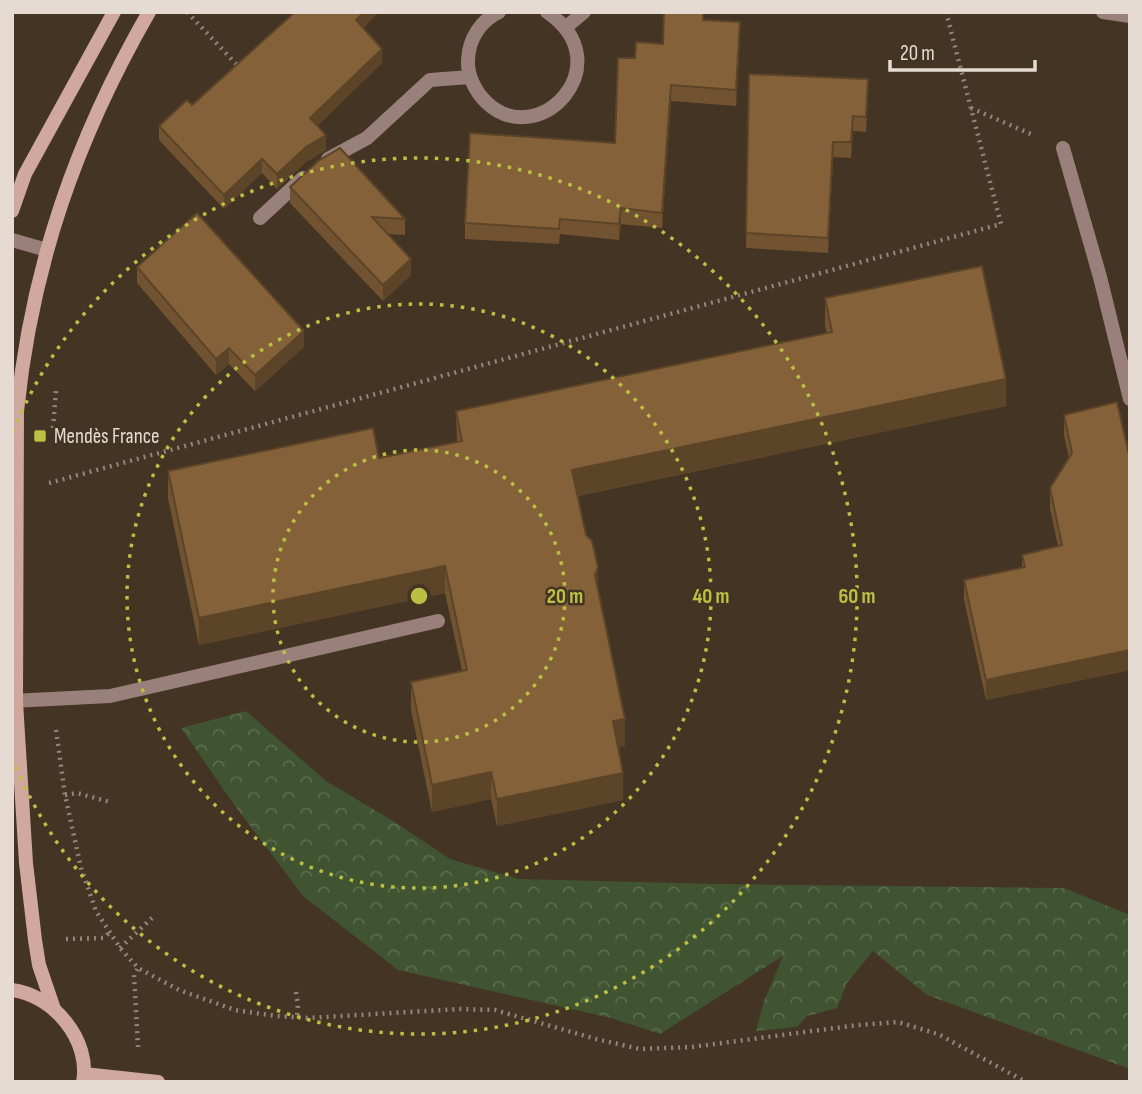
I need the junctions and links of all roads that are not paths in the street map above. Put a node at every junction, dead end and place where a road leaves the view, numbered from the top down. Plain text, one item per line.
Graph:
1 (114, 12) edge
2 (149, 12) edge
3 (499, 12) edge
4 (547, 12) edge
5 (584, 12) edge
6 (1103, 12) edge
7 (1130, 16) edge
8 (565, 28) junction
9 (470, 77) junction
10 (1063, 148) road end
11 (12, 211) edge
12 (260, 218) dead end
13 (12, 240) edge
14 (47, 250) junction
15 (1130, 399) edge
16 (438, 621) dead end
17 (14, 702) edge
18 (12, 990) edge
19 (54, 1009) junction
20 (84, 1078) edge
21 (158, 1082) edge

1 - 11 street
2 - 14 street
3 - 9 street
4 - 8 street
5 - 8 street
6 - 7 street
8 - 9 street
9 - 12 street
10 - 15 street
13 - 14 street
14 - 17 street
16 - 17 street
17 - 19 street
18 - 19 street
19 - 20 street
20 - 21 street

